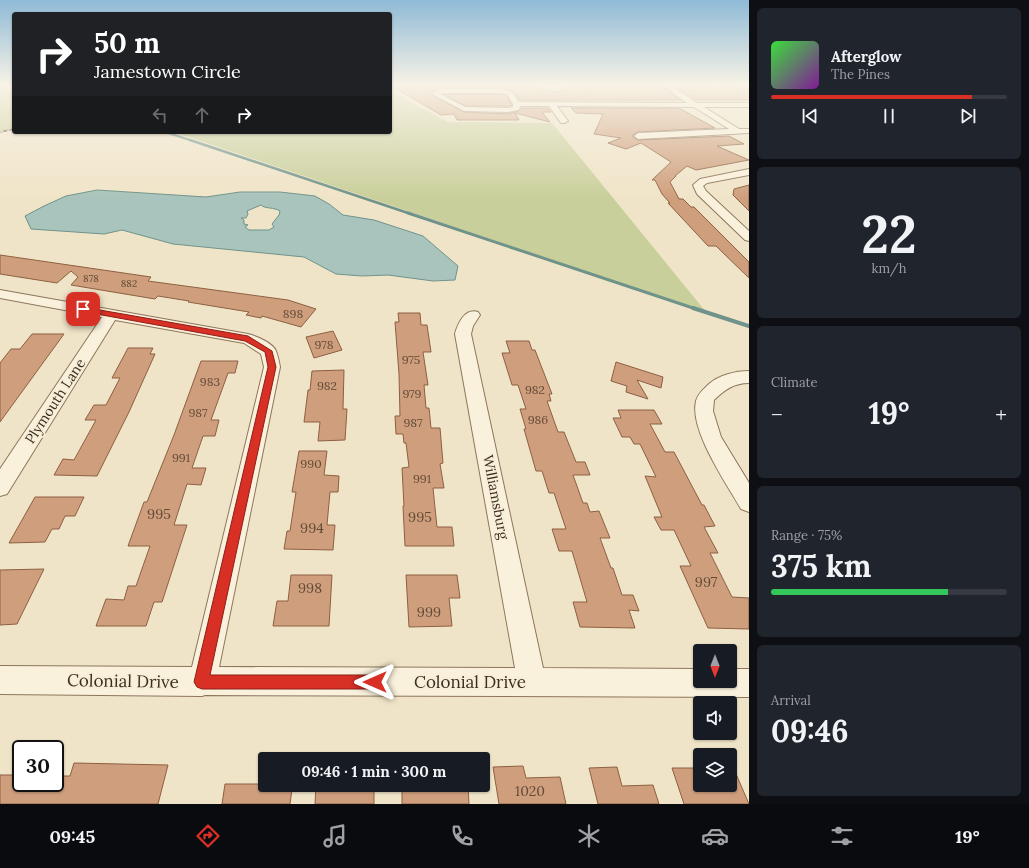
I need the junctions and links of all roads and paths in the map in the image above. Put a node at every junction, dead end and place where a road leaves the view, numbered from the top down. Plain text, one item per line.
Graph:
1 (722, 123) edge
2 (749, 131) edge
3 (737, 132) junction
4 (638, 136) dead end
5 (749, 138) edge
6 (749, 172) edge
7 (749, 237) edge
8 (0, 294) edge
9 (111, 314) junction
10 (473, 315) dead end
11 (749, 377) edge
12 (0, 487) edge
13 (749, 502) edge
14 (0, 680) edge
15 (202, 682) junction
16 (532, 682) junction
17 (749, 683) edge

1 - 3 street
2 - 3 street
3 - 4 street
3 - 5 street
6 - 7 street
8 - 9 street
9 - 12 street, Plymouth Lane
9 - 15 street
10 - 16 street, Williamsburg
11 - 13 street
14 - 15 street, Colonial Drive
15 - 16 street, Colonial Drive
16 - 17 street, Colonial Drive

